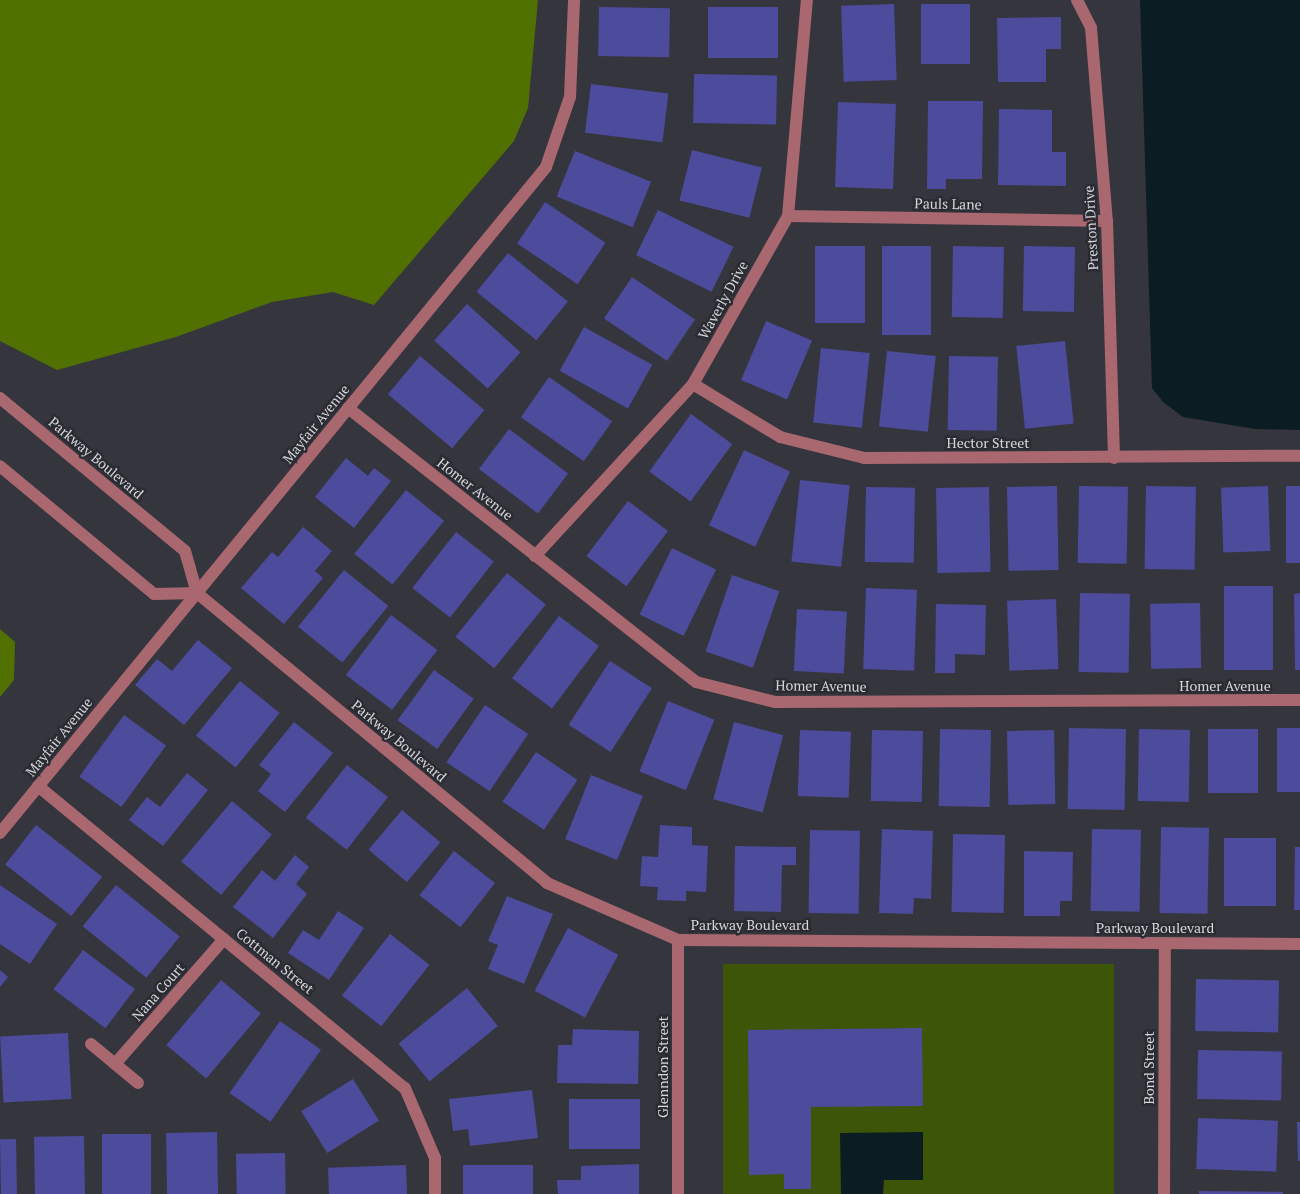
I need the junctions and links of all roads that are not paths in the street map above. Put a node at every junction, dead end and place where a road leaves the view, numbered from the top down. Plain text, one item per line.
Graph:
1 (574, 0) edge
2 (807, 0) edge
3 (1077, 0) edge
4 (788, 216) junction
5 (1107, 221) junction
6 (693, 384) junction
7 (0, 398) edge
8 (348, 408) junction
9 (1300, 456) edge
10 (1114, 458) junction
11 (0, 466) edge
12 (534, 556) junction
13 (197, 593) junction
14 (1300, 700) edge
15 (38, 786) junction
16 (0, 833) edge
17 (224, 938) junction
18 (678, 940) junction
19 (1165, 943) junction
20 (1300, 944) edge
21 (91, 1044) dead end
22 (115, 1064) junction
23 (138, 1083) dead end
24 (435, 1194) edge
25 (678, 1194) edge
26 (1164, 1194) edge

1 - 8 street, Mayfair Avenue
2 - 4 street, Waverly Drive
3 - 5 street, Preston Drive
4 - 5 street, Pauls Lane
4 - 6 street, Waverly Drive
5 - 10 street, Preston Drive
6 - 10 street, Hector Street
6 - 12 street, Waverly Drive
7 - 13 street, Parkway Boulevard
8 - 12 street, Homer Avenue
8 - 13 street, Mayfair Avenue
9 - 10 street, Hector Street
11 - 13 street
12 - 14 street, Homer Avenue
13 - 15 street, Mayfair Avenue
13 - 18 street, Parkway Boulevard
15 - 16 street, Mayfair Avenue
15 - 17 street, Cottman Street
17 - 22 street, Nana Court
17 - 24 street, Cottman Street
18 - 19 street, Parkway Boulevard
18 - 25 street, Glenndon Street
19 - 20 street, Parkway Boulevard
19 - 26 street, Bond Street
21 - 22 street
22 - 23 street

